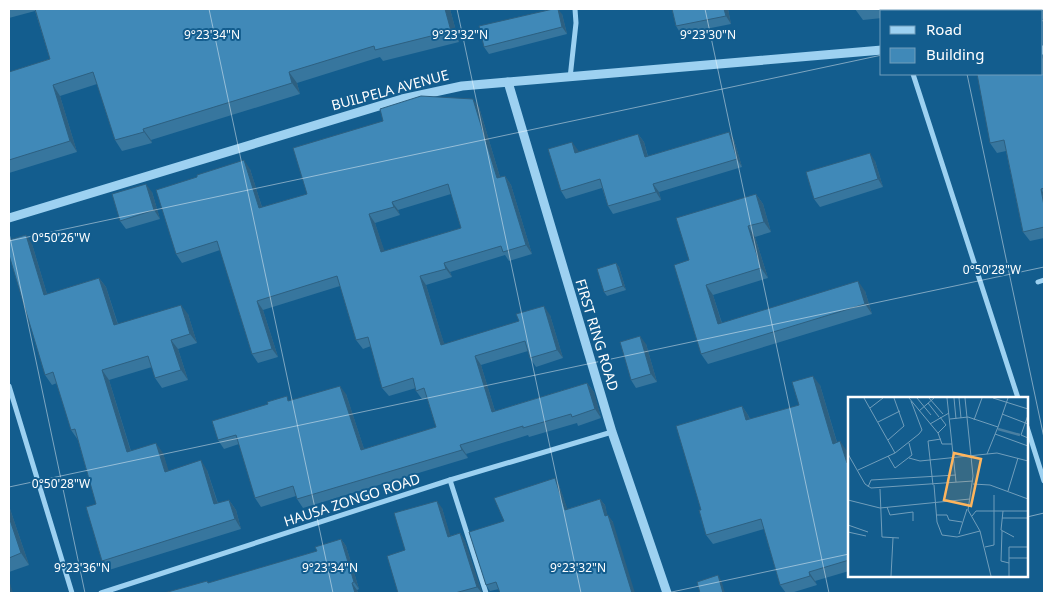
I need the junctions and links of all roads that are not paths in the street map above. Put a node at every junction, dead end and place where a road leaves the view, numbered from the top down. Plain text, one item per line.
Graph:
1 (575, 9) edge
2 (880, 50) edge
3 (913, 75) edge
4 (570, 78) junction
5 (508, 82) junction
6 (9, 218) edge
7 (1044, 280) edge
8 (1038, 282) dead end
9 (9, 386) edge
10 (1018, 397) edge
11 (1028, 430) edge
12 (612, 432) junction
13 (450, 480) junction
14 (1044, 481) edge
15 (72, 593) edge
16 (101, 593) edge
17 (486, 593) edge
18 (667, 593) edge

1 - 4 street
2 - 4 street, BUILPELA AVENUE
3 - 10 street
4 - 5 street, BUILPELA AVENUE
5 - 6 street, BUILPELA AVENUE
5 - 12 street, FIRST RING ROAD
7 - 8 street
9 - 15 street
11 - 14 street
12 - 13 street, HAUSA ZONGO ROAD
12 - 18 street, FIRST RING ROAD
13 - 16 street, HAUSA ZONGO ROAD
13 - 17 street

